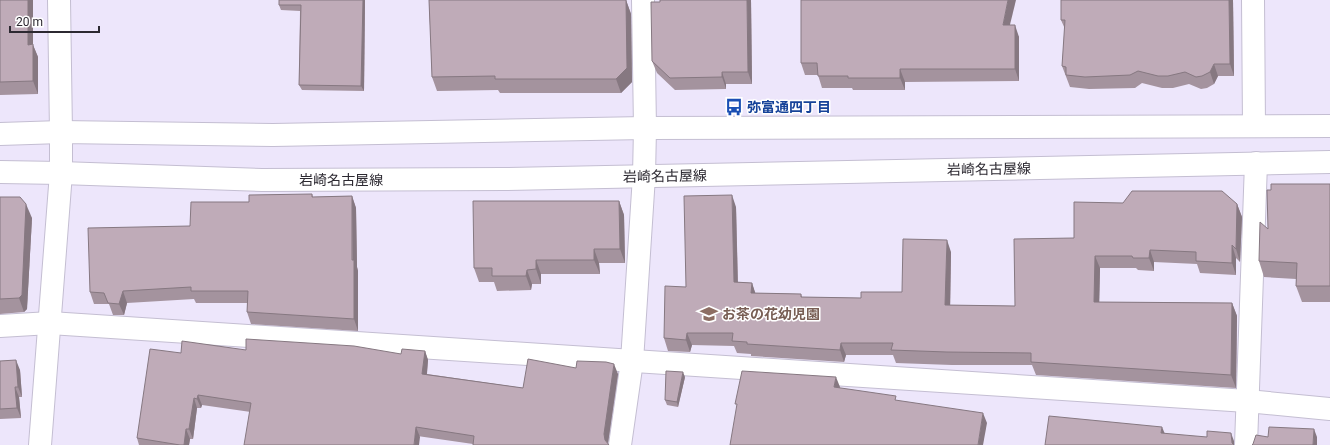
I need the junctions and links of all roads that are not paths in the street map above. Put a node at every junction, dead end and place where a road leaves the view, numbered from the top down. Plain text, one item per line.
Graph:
1 (59, 0) edge
2 (643, 0) edge
3 (1253, 0) edge
4 (1254, 126) junction
5 (1330, 126) edge
6 (645, 128) junction
7 (61, 132) junction
8 (0, 134) edge
9 (1330, 162) edge
10 (1256, 163) junction
11 (0, 172) edge
12 (61, 173) junction
13 (644, 176) junction
14 (50, 323) junction
15 (0, 326) edge
16 (632, 361) junction
17 (1247, 402) junction
18 (1330, 409) edge
19 (40, 445) edge
20 (620, 445) edge
21 (1246, 445) edge

1 - 7 street
2 - 6 street
3 - 4 street
4 - 5 street
4 - 6 street
6 - 7 street
6 - 13 street
7 - 8 street
7 - 12 street
9 - 10 street, 岩崎名古屋線
10 - 13 street, 岩崎名古屋線
10 - 17 street
11 - 12 street, 岩崎名古屋線
12 - 13 street, 岩崎名古屋線
12 - 14 street
13 - 16 street
14 - 15 street
14 - 16 street
14 - 19 street
16 - 17 street
16 - 20 street
17 - 18 street
17 - 21 street

